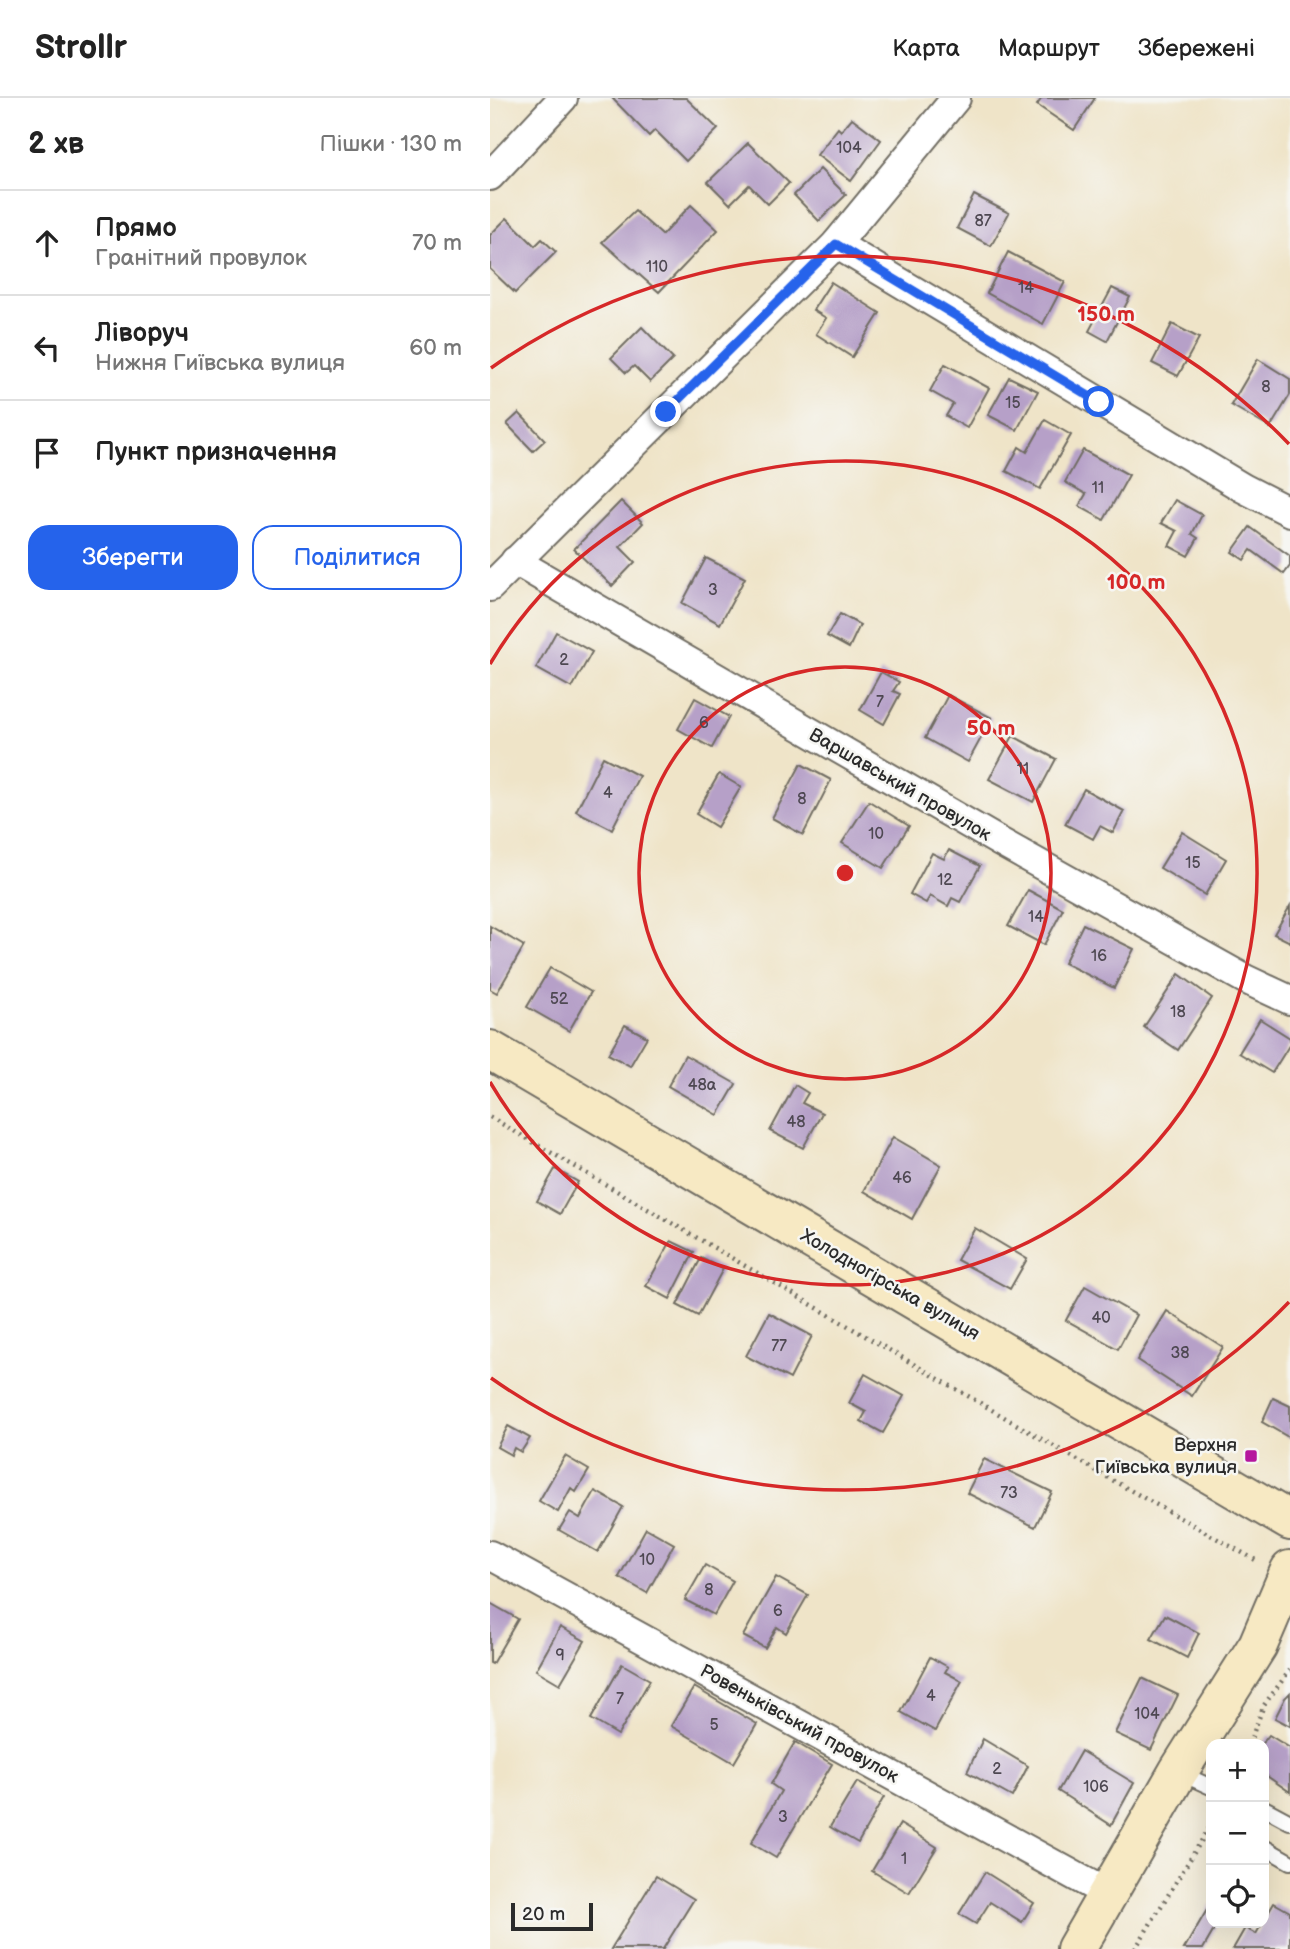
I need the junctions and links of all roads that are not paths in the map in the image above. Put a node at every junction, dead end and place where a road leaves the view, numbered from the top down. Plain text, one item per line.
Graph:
1 (563, 98) edge
2 (956, 98) edge
3 (490, 176) edge
4 (836, 244) junction
5 (1290, 512) edge
6 (515, 561) junction
7 (490, 587) edge
8 (1290, 1000) edge
9 (490, 1050) edge
10 (1290, 1521) edge
11 (490, 1555) edge
12 (1288, 1574) edge
13 (1195, 1780) edge
14 (1269, 1811) edge
15 (1290, 1822) edge
16 (1269, 1850) edge
17 (1290, 1862) edge
18 (1108, 1894) junction
19 (1076, 1949) edge

1 - 3 street
2 - 4 street
4 - 5 street
4 - 6 street
6 - 7 street
6 - 8 street, Варшавський провулок
9 - 10 main road, Холодногірська вулиця
11 - 18 street, Ровеньківський провулок
12 - 13 main road
13 - 18 main road
14 - 15 lane
16 - 17 lane
18 - 19 main road

